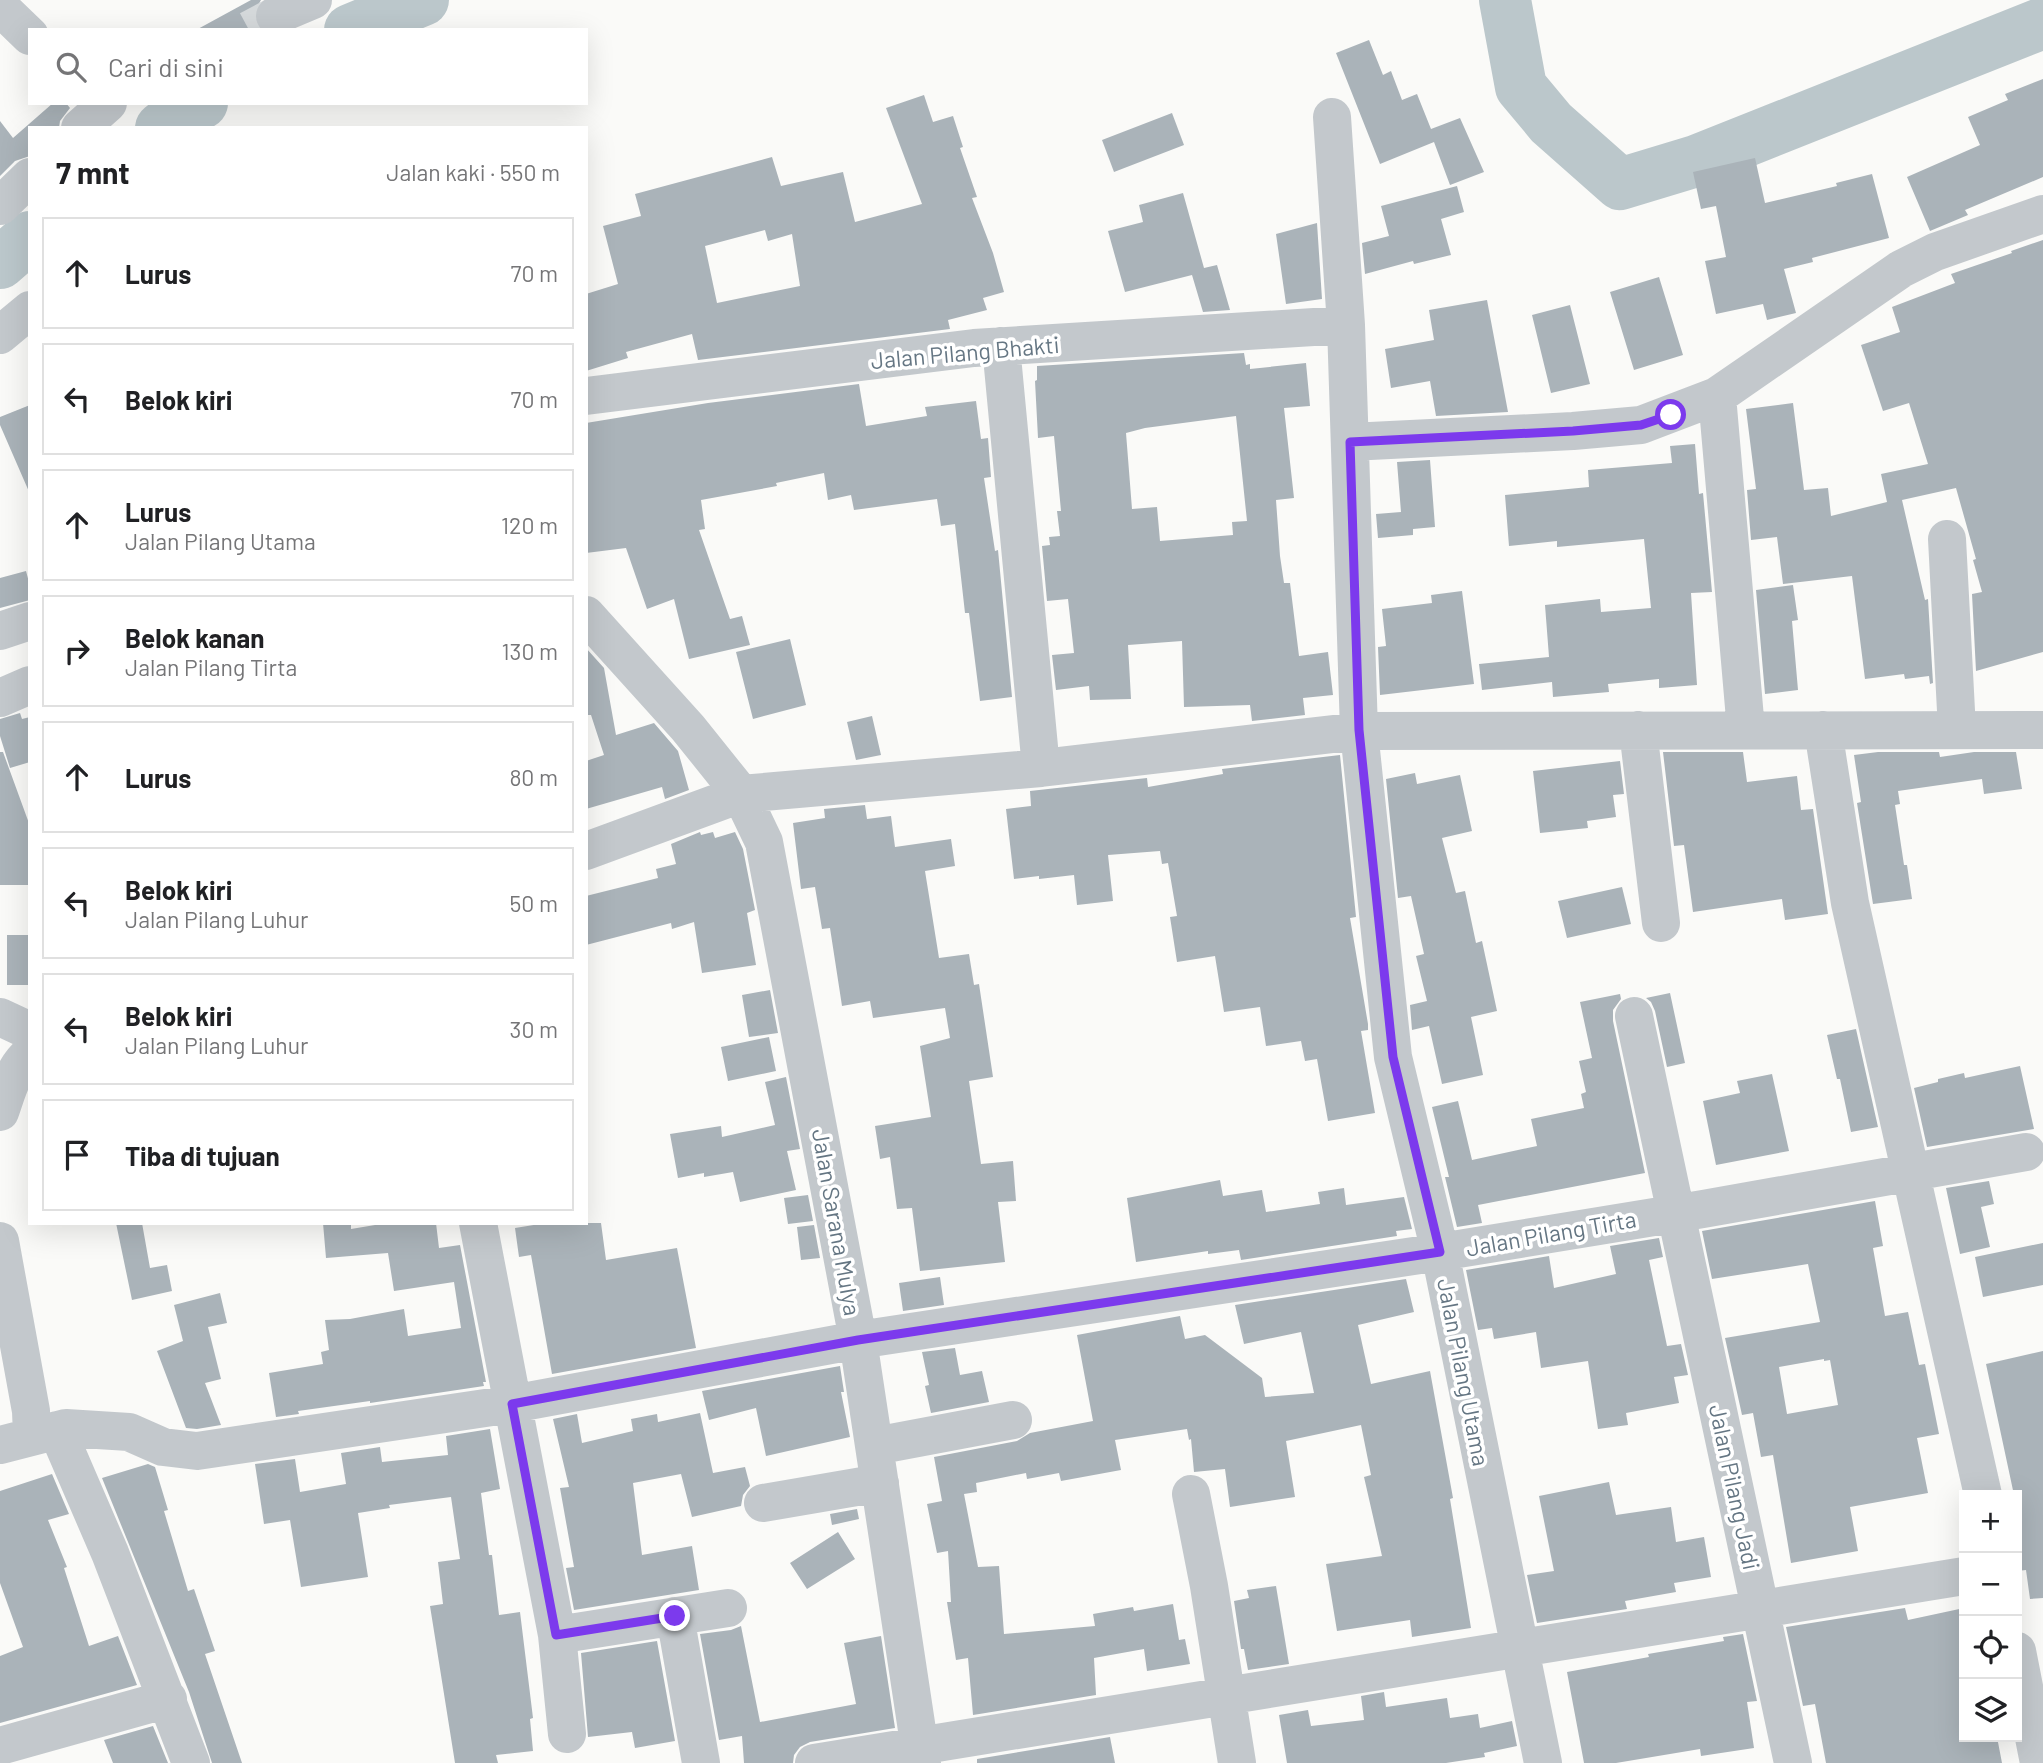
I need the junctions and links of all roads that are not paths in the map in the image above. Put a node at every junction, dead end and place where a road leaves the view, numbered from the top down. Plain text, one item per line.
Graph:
1 (313, 0) edge
2 (0, 7) edge
3 (275, 16) tunnel mouth
4 (28, 34) edge
5 (1332, 117) dead end
6 (28, 179) edge
7 (0, 206) edge
8 (2041, 220) edge
9 (28, 312) edge
10 (1346, 325) junction
11 (0, 335) edge
12 (1001, 346) junction
13 (588, 396) edge
14 (1717, 396) junction
15 (1350, 442) junction
16 (1947, 539) dead end
17 (588, 617) edge
18 (28, 622) edge
19 (0, 631) edge
20 (28, 686) edge
21 (0, 698) edge
22 (1359, 730) junction
23 (1638, 730) junction
24 (1746, 730) junction
25 (1823, 730) junction
26 (1957, 730) junction
27 (2043, 730) edge
28 (1041, 768) junction
29 (746, 802) junction
30 (588, 849) edge
31 (1661, 923) dead end
32 (1634, 1016) dead end
33 (0, 1017) edge
34 (28, 1030) edge
35 (28, 1056) edge
36 (0, 1112) edge
37 (2026, 1152) dead end
38 (1911, 1172) junction
39 (1674, 1212) junction
40 (478, 1225) edge
41 (0, 1241) edge
42 (1440, 1252) junction
43 (858, 1340) junction
44 (512, 1404) junction
45 (1013, 1420) dead end
46 (39, 1435) edge
47 (878, 1464) junction
48 (1982, 1490) edge
49 (1191, 1494) dead end
50 (763, 1503) dead end
51 (1959, 1577) edge
52 (728, 1608) dead end
53 (1761, 1609) junction
54 (675, 1616) junction
55 (556, 1635) junction
56 (1519, 1648) junction
57 (2022, 1676) edge
58 (1226, 1695) junction
59 (168, 1699) junction
60 (566, 1734) dead end
61 (0, 1746) edge
62 (921, 1754) edge
63 (191, 1763) edge
64 (701, 1763) edge
65 (814, 1763) edge
66 (1237, 1763) edge
67 (1543, 1763) edge
68 (1793, 1763) edge
69 (2039, 1763) edge

1 - 3 street
2 - 4 street
5 - 10 street, Jalan Pilang Utama
6 - 7 street
8 - 14 street
9 - 11 street
10 - 12 street, Jalan Pilang Bhakti
10 - 15 street, Jalan Pilang Utama
12 - 13 street, Jalan Pilang Bhakti
12 - 28 street
14 - 15 street
14 - 24 street
15 - 22 street, Jalan Pilang Utama
16 - 26 street
17 - 29 street, Jalan Sarana Mulya
18 - 19 street
20 - 21 street
22 - 23 street
22 - 28 street
22 - 42 street, Jalan Pilang Utama
23 - 24 street
23 - 31 street
24 - 25 street
25 - 26 street
25 - 38 street
26 - 27 street
28 - 29 street
29 - 30 street
29 - 43 street, Jalan Sarana Mulya
32 - 39 street, Jalan Pilang Jadi
33 - 34 street
35 - 36 street
37 - 38 street, Jalan Pilang Tirta
38 - 39 street, Jalan Pilang Tirta
38 - 48 street
39 - 42 street, Jalan Pilang Tirta
39 - 53 street, Jalan Pilang Jadi
40 - 44 street
41 - 46 street
42 - 43 street, Jalan Pilang Tirta
42 - 56 street, Jalan Pilang Utama
43 - 44 street, Jalan Pilang Tirta
43 - 47 street, Jalan Sarana Mulya
44 - 46 street, Jalan Pilang Tirta
44 - 55 street
45 - 47 street
46 - 59 street
47 - 50 street
47 - 62 street, Jalan Sarana Mulya
49 - 58 street
51 - 53 street
52 - 54 street
53 - 56 street
53 - 68 street, Jalan Pilang Jadi
54 - 55 street
54 - 64 street
55 - 60 street
56 - 58 street
56 - 67 street, Jalan Pilang Utama
57 - 69 street
58 - 62 street
58 - 66 street
59 - 61 street
59 - 63 street
62 - 65 street

